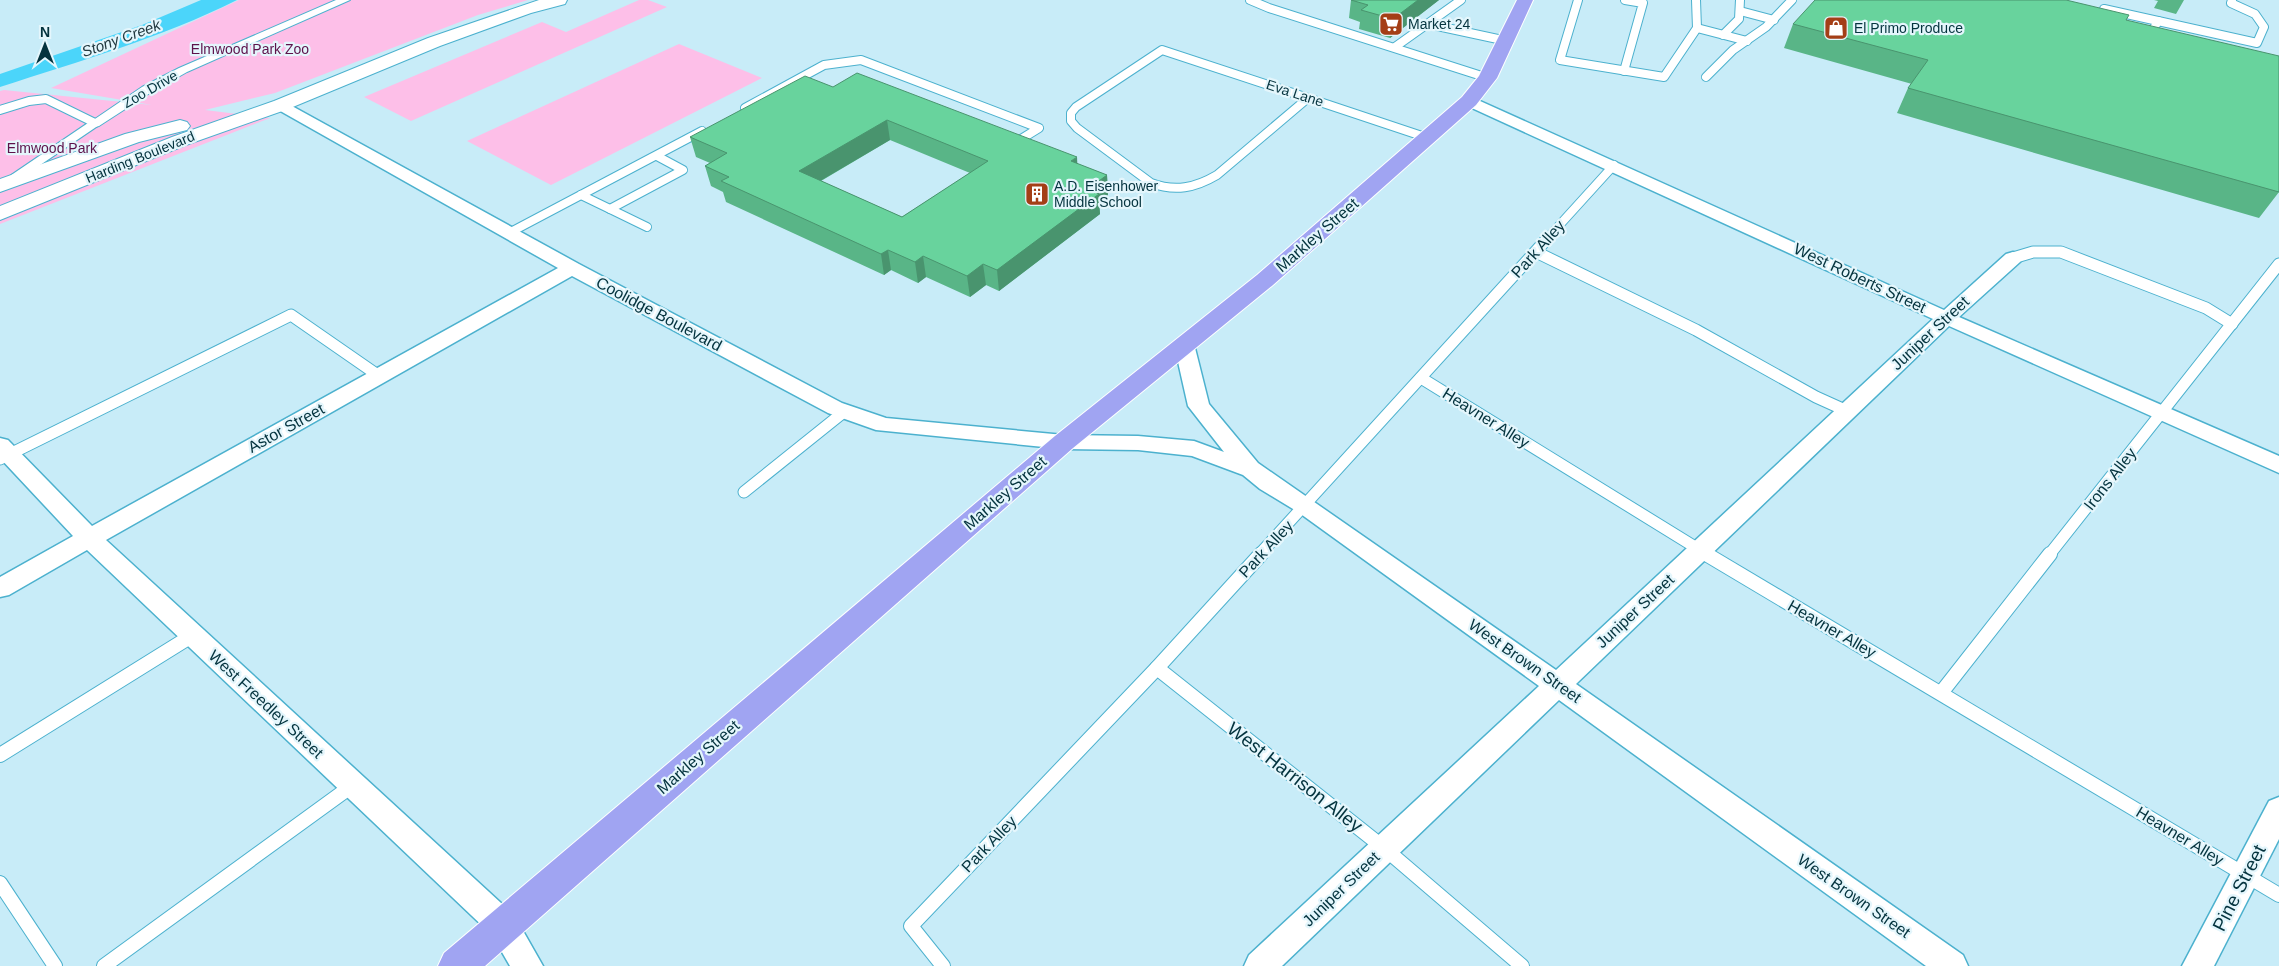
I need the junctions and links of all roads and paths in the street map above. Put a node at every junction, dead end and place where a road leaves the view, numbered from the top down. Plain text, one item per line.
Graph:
1 (345, 0) edge
2 (559, 0) edge
3 (1250, 0) edge
4 (1461, 0) edge
5 (1525, 0) edge
6 (1578, 0) edge
7 (1625, 0) edge
8 (1696, 0) edge
9 (1740, 0) edge
10 (1792, 0) edge
11 (2232, 0) edge
12 (2112, 1) edge
13 (1740, 11) junction
14 (1774, 20) junction
15 (2158, 21) junction
16 (1428, 24) junction
17 (1698, 28) junction
18 (1723, 35) junction
19 (2138, 39) edge
20 (1507, 41) junction
21 (1747, 41) junction
22 (2146, 41) junction
23 (2155, 43) edge
24 (1395, 47) junction
25 (1624, 71) junction
26 (1706, 77) dead end
27 (1488, 78) junction
28 (1309, 97) junction
29 (1469, 101) junction
30 (282, 105) junction
31 (0, 110) edge
32 (740, 110) edge
33 (95, 123) junction
34 (707, 128) edge
35 (1428, 138) junction
36 (1018, 141) edge
37 (657, 156) junction
38 (1614, 165) junction
39 (3, 185) edge
40 (581, 195) junction
41 (610, 209) junction
42 (0, 214) edge
43 (646, 226) dead end
44 (509, 232) junction
45 (1536, 252) junction
46 (2013, 258) joint
47 (2279, 264) edge
48 (572, 268) junction
49 (1946, 318) junction
50 (2232, 324) junction
51 (1184, 344) junction
52 (379, 376) junction
53 (1421, 378) junction
54 (845, 411) junction
55 (1847, 411) junction
56 (2162, 413) junction
57 (1064, 442) junction
58 (3, 453) edge
59 (2279, 465) edge
60 (1251, 469) junction
61 (744, 492) dead end
62 (1306, 506) junction
63 (90, 539) junction
64 (1699, 550) junction
65 (0, 588) edge
66 (193, 635) junction
67 (1157, 668) junction
68 (1558, 684) junction
69 (1941, 693) junction
70 (0, 755) edge
71 (353, 785) junction
72 (2279, 810) edge
73 (1384, 848) junction
74 (2245, 876) junction
75 (0, 883) edge
76 (2279, 895) edge
77 (503, 925) junction
78 (55, 966) edge
79 (104, 966) edge
80 (457, 966) edge
81 (527, 966) edge
82 (943, 966) edge
83 (1260, 966) edge
84 (1522, 966) edge
85 (1952, 966) edge
86 (2198, 966) edge

1 - 33 street, Zoo Drive
2 - 30 street, Harding Boulevard
3 - 24 lane
4 - 16 lane
5 - 20 highway, Markley Street
6 - 25 lane
7 - 25 lane
8 - 17 lane
9 - 13 lane
10 - 14 lane
11 - 15 lane
12 - 15 lane
13 - 14 lane
13 - 18 lane
14 - 21 lane
15 - 22 lane
16 - 20 lane
16 - 24 lane
17 - 18 lane
17 - 25 lane
18 - 21 lane
19 - 22 lane
20 - 27 highway, Markley Street
21 - 26 lane
22 - 23 lane
24 - 27 lane
27 - 29 highway, Markley Street
28 - 28 lane, Eva Lane
28 - 35 lane, Eva Lane
29 - 35 highway, Markley Street
29 - 38 street, West Roberts Street
30 - 39 street, Harding Boulevard
30 - 42 street, Harding Boulevard
30 - 44 street, Coolidge Boulevard
31 - 33 lane
32 - 36 lane
33 - 39 lane
34 - 37 lane
35 - 51 highway, Markley Street
37 - 40 lane
37 - 41 lane
38 - 45 lane, Park Alley
38 - 49 street, West Roberts Street
40 - 41 lane
40 - 44 lane
41 - 43 lane
44 - 48 street, Coolidge Boulevard
45 - 53 lane, Park Alley
45 - 55 lane
46 - 49 street, Juniper Street
46 - 50 lane
47 - 50 lane, Irons Alley
48 - 52 street, Astor Street
48 - 54 street, Coolidge Boulevard
49 - 55 street, Juniper Street
49 - 56 street, West Roberts Street
50 - 56 lane, Irons Alley
51 - 57 highway, Markley Street
51 - 60 street
52 - 58 lane
52 - 63 street, Astor Street
53 - 62 lane, Park Alley
53 - 64 lane, Heavner Alley
54 - 57 street, Coolidge Boulevard
54 - 61 lane
55 - 64 street, Juniper Street
56 - 59 street, West Roberts Street
56 - 69 lane, Irons Alley
57 - 60 street, West Brown Street
57 - 77 highway, Markley Street
58 - 63 street, West Freedley Street
60 - 62 street, West Brown Street
62 - 67 lane, Park Alley
62 - 68 street, West Brown Street
63 - 65 street, Astor Street
63 - 66 street, West Freedley Street
64 - 68 street, Juniper Street
64 - 69 lane, Heavner Alley
66 - 70 lane
66 - 71 street, West Freedley Street
67 - 73 lane, West Harrison Alley
67 - 82 lane, Park Alley
68 - 73 street, Juniper Street
68 - 85 street, West Brown Street
69 - 74 lane, Heavner Alley
71 - 77 street, West Freedley Street
71 - 79 lane
72 - 74 street, Pine Street
73 - 83 street, Juniper Street
73 - 84 lane, West Harrison Alley
74 - 76 lane, Heavner Alley
74 - 86 street, Pine Street
75 - 78 lane
77 - 80 highway, Markley Street
77 - 81 street, West Freedley Street

